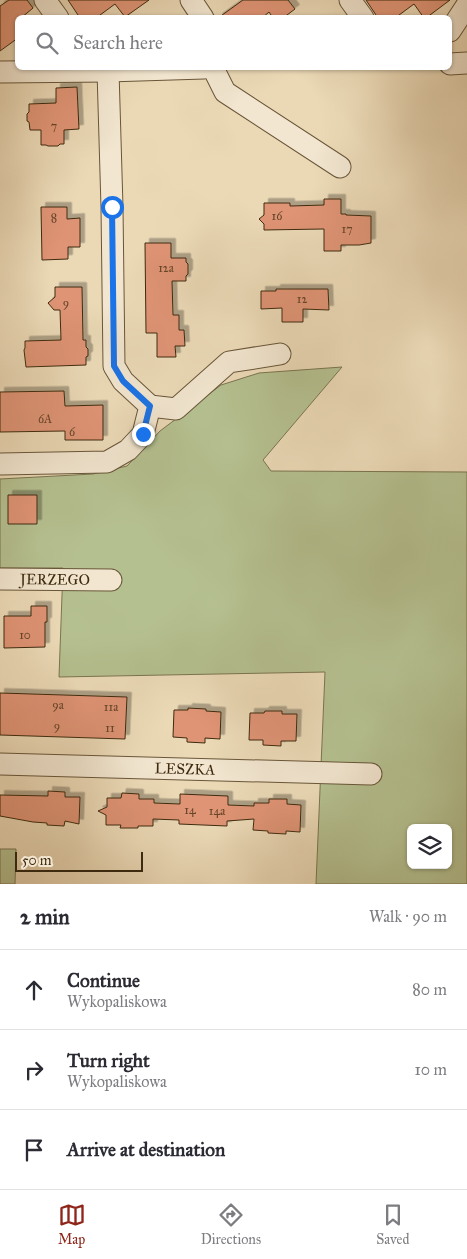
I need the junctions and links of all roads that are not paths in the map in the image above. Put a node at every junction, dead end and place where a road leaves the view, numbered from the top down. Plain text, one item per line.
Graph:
1 (46, 0) edge
2 (191, 0) edge
3 (350, 0) edge
4 (467, 5) edge
5 (56, 15) edge
6 (201, 15) edge
7 (360, 15) edge
8 (452, 28) edge
9 (467, 63) edge
10 (452, 64) edge
11 (55, 70) edge
12 (95, 70) edge
13 (140, 70) edge
14 (214, 70) edge
15 (108, 71) junction
16 (0, 72) edge
17 (340, 167) dead end
18 (280, 354) dead end
19 (150, 406) junction
20 (0, 464) edge
21 (0, 579) edge
22 (111, 580) dead end
23 (0, 764) edge
24 (371, 774) dead end

1 - 5 street
2 - 6 street
3 - 7 street
4 - 8 street
9 - 10 street
11 - 16 street
12 - 15 street
13 - 15 street
14 - 17 street
15 - 19 street
18 - 19 street
19 - 20 street
21 - 22 street, JERZEGO
23 - 24 street, LESZKA

